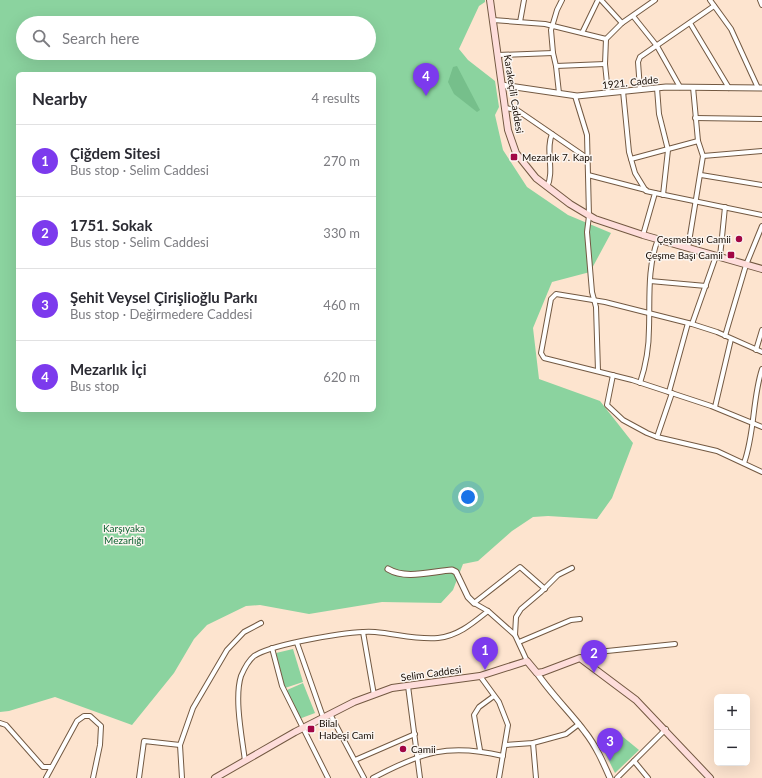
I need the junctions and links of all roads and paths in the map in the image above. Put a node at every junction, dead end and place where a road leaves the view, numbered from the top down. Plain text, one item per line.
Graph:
1 (490, 0) edge
2 (524, 0) edge
3 (562, 0) edge
4 (598, 0) edge
5 (601, 0) edge
6 (655, 0) edge
7 (710, 0) edge
8 (760, 0) edge
9 (762, 5) edge
10 (714, 6) junction
11 (633, 16) junction
12 (493, 20) junction
13 (520, 22) junction
14 (622, 23) junction
15 (690, 23) junction
16 (552, 26) junction
17 (582, 32) junction
18 (606, 39) junction
19 (657, 46) junction
20 (553, 53) junction
21 (498, 55) junction
22 (605, 64) junction
23 (556, 66) junction
24 (502, 84) junction
25 (680, 87) junction
26 (657, 88) junction
27 (693, 88) junction
28 (729, 88) junction
29 (760, 88) edge
30 (640, 89) junction
31 (623, 91) junction
32 (559, 93) junction
33 (608, 93) junction
34 (576, 96) junction
35 (505, 108) junction
36 (695, 118) junction
37 (762, 119) edge
38 (552, 134) junction
39 (698, 140) junction
40 (668, 150) junction
41 (762, 151) edge
42 (703, 156) junction
43 (587, 158) junction
44 (631, 159) junction
45 (588, 175) junction
46 (701, 175) junction
47 (762, 185) edge
48 (547, 187) junction
49 (646, 190) junction
50 (654, 193) junction
51 (663, 195) junction
52 (697, 202) junction
53 (725, 207) junction
54 (762, 215) edge
55 (589, 216) junction
56 (762, 226) edge
57 (643, 235) junction
58 (658, 239) junction
59 (688, 248) junction
60 (718, 257) junction
61 (746, 265) junction
62 (762, 269) edge
63 (650, 281) junction
64 (706, 286) junction
65 (593, 300) junction
66 (649, 313) junction
67 (690, 324) junction
68 (762, 330) edge
69 (725, 336) junction
70 (731, 339) junction
71 (756, 350) junction
72 (762, 352) edge
73 (762, 369) edge
74 (598, 371) junction
75 (613, 374) junction
76 (640, 383) junction
77 (671, 393) junction
78 (714, 407) junction
79 (753, 423) junction
80 (762, 427) edge
81 (657, 437) junction
82 (744, 463) junction
83 (762, 472) edge
84 (572, 568) dead end
85 (388, 569) dead end
86 (545, 589) junction
87 (474, 603) junction
88 (488, 611) junction
89 (580, 619) dead end
90 (261, 623) dead end
91 (363, 632) junction
92 (515, 635) junction
93 (519, 642) junction
94 (297, 643) junction
95 (675, 644) dead end
96 (272, 648) junction
97 (580, 658) junction
98 (527, 661) junction
99 (537, 673) junction
100 (480, 676) junction
101 (408, 686) junction
102 (374, 694) junction
103 (494, 696) junction
104 (330, 714) junction
105 (323, 717) junction
106 (0, 722) edge
107 (579, 724) junction
108 (302, 728) junction
109 (666, 729) junction
110 (415, 734) junction
111 (533, 743) junction
112 (505, 744) junction
113 (180, 745) junction
114 (480, 750) junction
115 (503, 756) junction
116 (418, 758) junction
117 (355, 760) junction
118 (245, 761) junction
119 (634, 761) junction
120 (51, 767) junction
121 (46, 778) edge
122 (94, 778) edge
123 (139, 778) edge
124 (182, 778) edge
125 (216, 778) edge
126 (328, 778) edge
127 (364, 778) edge
128 (373, 778) edge
129 (420, 778) edge
130 (499, 778) edge
131 (536, 778) edge
132 (610, 778) edge
133 (617, 778) edge
134 (648, 778) edge
135 (710, 778) edge

1 - 12 main road, Karakeçili Caddesi
2 - 13 street
3 - 16 street
4 - 17 street
5 - 14 street
6 - 11 street
7 - 10 street
8 - 9 street
10 - 15 street
10 - 29 street
11 - 14 street
11 - 19 street
12 - 13 street
12 - 21 main road, Karakeçili Caddesi
13 - 16 street
14 - 18 street
15 - 19 street
15 - 28 street
16 - 17 street
16 - 20 street
17 - 18 street
18 - 22 street
19 - 25 street
19 - 30 street
20 - 21 street
20 - 23 street
21 - 24 main road, Karakeçili Caddesi
22 - 23 street
22 - 33 street
23 - 32 street
24 - 32 street, 1921. Cadde
24 - 35 main road, Karakeçili Caddesi
25 - 26 street, 1921. Cadde
25 - 27 street, 1921. Cadde
26 - 30 street, 1921. Cadde
26 - 40 street
27 - 28 street, 1921. Cadde
27 - 36 street
28 - 29 street, 1921. Cadde
30 - 31 street, 1921. Cadde
31 - 33 street, 1921. Cadde
31 - 44 street
32 - 34 street, 1921. Cadde
33 - 34 street, 1921. Cadde
34 - 43 street
35 - 38 street
35 - 48 main road, Karakeçili Caddesi
36 - 37 street
36 - 39 street
38 - 43 street
38 - 48 street
39 - 40 street
39 - 42 street
40 - 44 street
40 - 51 street
41 - 42 street
42 - 46 street
43 - 45 street
44 - 49 street
45 - 49 street
45 - 55 street
46 - 47 street
46 - 52 street
48 - 55 main road, Karakeçili Caddesi
49 - 50 street
50 - 51 street
50 - 57 street
51 - 52 street
52 - 53 street
52 - 59 street
53 - 54 street
53 - 60 street
55 - 57 main road, Karakeçili Caddesi
55 - 65 street
56 - 61 street
57 - 58 main road, Karakeçili Caddesi
58 - 59 main road, Karakeçili Caddesi
58 - 63 street
59 - 60 main road, Karakeçili Caddesi
60 - 61 main road, Karakeçili Caddesi
60 - 64 street
61 - 62 main road, Karakeçili Caddesi
61 - 69 street
63 - 64 street
63 - 66 street
64 - 67 street
65 - 66 street
65 - 74 street
65 - 74 street
66 - 67 street
66 - 76 street
67 - 69 street
67 - 77 street
68 - 71 street
69 - 70 street
70 - 71 street
70 - 78 street
71 - 72 street
73 - 79 street
74 - 75 street
75 - 76 street
75 - 81 street
76 - 77 street
77 - 78 street
77 - 81 street
78 - 79 street
79 - 80 street
79 - 82 street
81 - 82 street
82 - 83 street
84 - 86 street
85 - 87 street
86 - 87 street
86 - 92 street
87 - 88 street
88 - 91 street
88 - 92 street
89 - 93 street
90 - 113 street
91 - 94 street
91 - 102 street
92 - 93 street
93 - 98 street
94 - 96 street
94 - 105 street
95 - 97 street
96 - 108 street
96 - 118 street
97 - 99 main road
97 - 109 main road
98 - 99 main road
98 - 100 main road, Selim Caddesi
99 - 107 street
100 - 101 main road, Selim Caddesi
100 - 103 street
101 - 102 main road, Selim Caddesi
101 - 110 street
102 - 104 main road, Selim Caddesi
103 - 112 street
103 - 114 street
104 - 105 main road, Selim Caddesi
104 - 117 street
105 - 108 main road, Selim Caddesi
106 - 120 street
107 - 111 street
107 - 132 street
108 - 118 main road, Selim Caddesi
108 - 126 street
109 - 119 street
109 - 135 main road
110 - 116 street
110 - 117 street
111 - 112 street
111 - 131 street
112 - 115 street
113 - 123 street
113 - 124 street
114 - 115 street
114 - 116 street
115 - 130 street
116 - 128 street
116 - 129 street
117 - 127 street
118 - 125 main road, Selim Caddesi
119 - 133 street
119 - 134 street
120 - 121 street
120 - 122 street

